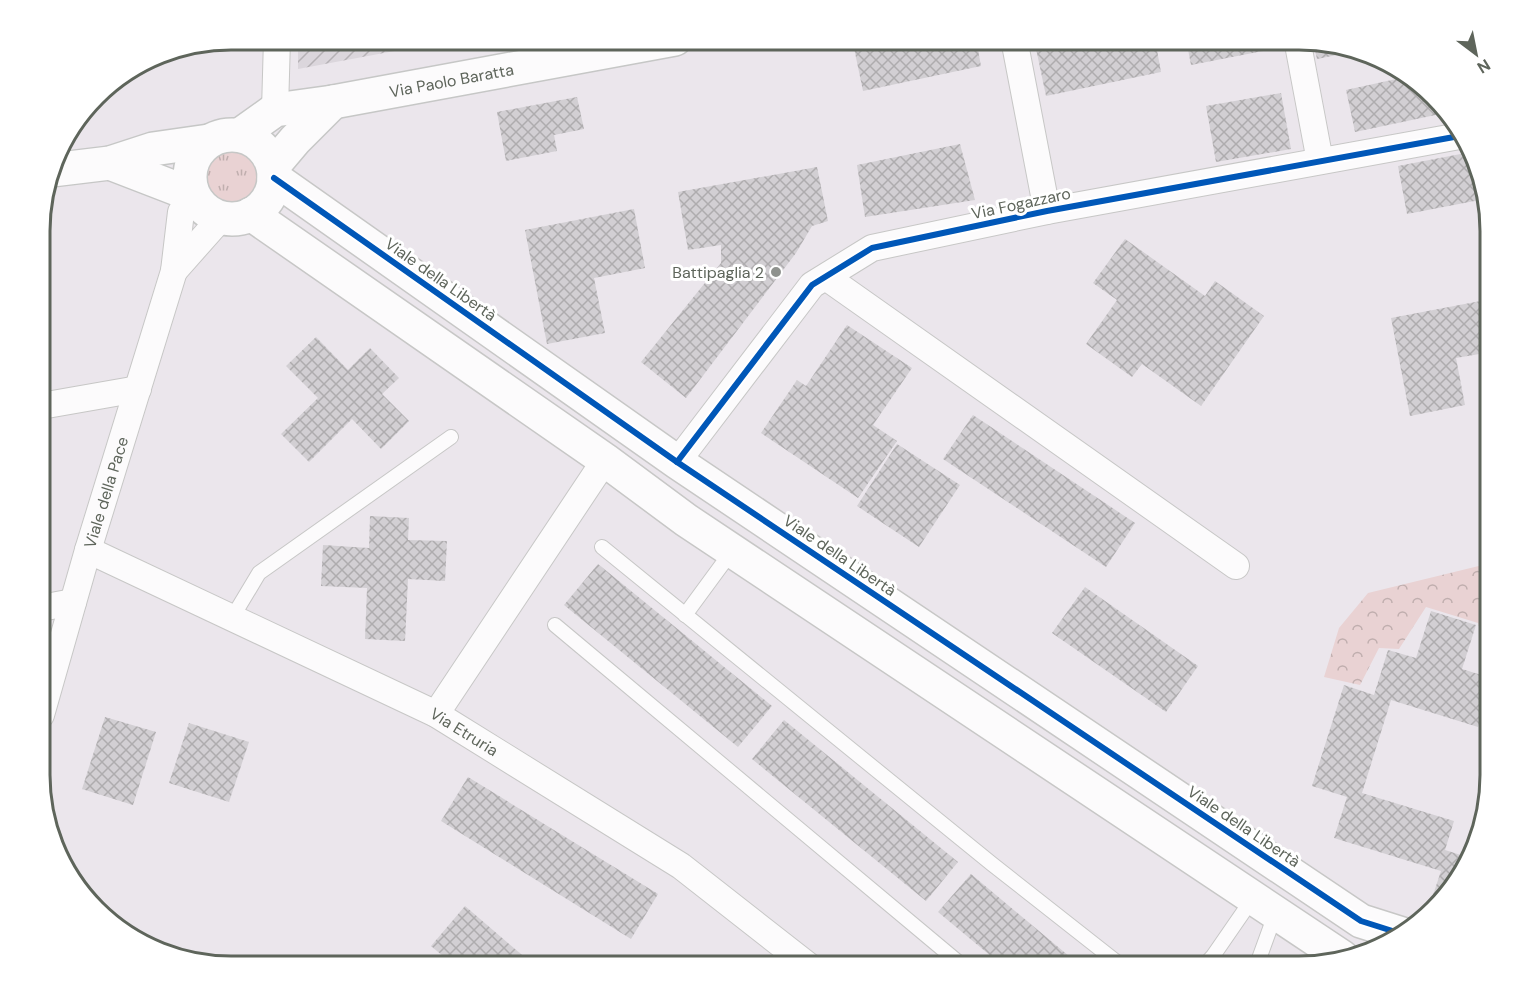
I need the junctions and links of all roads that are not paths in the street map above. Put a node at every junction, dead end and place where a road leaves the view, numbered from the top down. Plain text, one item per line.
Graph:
1 (277, 49) edge
2 (586, 49) edge
3 (1016, 49) edge
4 (1299, 49) edge
5 (333, 102) junction
6 (275, 110) junction
7 (1454, 137) edge
8 (225, 138) junction
9 (1320, 161) junction
10 (110, 163) junction
11 (60, 169) edge
12 (274, 172) junction
13 (193, 195) junction
14 (1047, 211) junction
15 (236, 216) junction
16 (174, 271) junction
17 (826, 277) junction
18 (138, 389) junction
19 (50, 404) edge
20 (451, 437) dead end
21 (605, 460) junction
22 (677, 462) junction
23 (602, 547) dead end
24 (88, 550) junction
25 (733, 551) junction
26 (1236, 566) dead end
27 (73, 602) junction
28 (50, 606) edge
29 (685, 615) junction
30 (232, 618) junction
31 (555, 625) dead end
32 (50, 683) edge
33 (436, 714) junction
34 (1265, 905) junction
35 (1392, 931) edge
36 (1335, 953) edge
37 (797, 956) edge
38 (951, 956) edge
39 (1109, 956) edge
40 (1213, 956) edge
41 (1258, 956) edge

1 - 6 street
2 - 5 street, Via Paolo Baratta
3 - 14 street
4 - 9 street
5 - 6 street, Via Paolo Baratta
5 - 12 street
6 - 8 street, Via Paolo Baratta
7 - 9 street, Via Fogazzaro
8 - 10 street, Via Paolo Baratta
8 - 12 street
8 - 13 street
9 - 14 street, Via Fogazzaro
10 - 11 street, Via Paolo Baratta
10 - 13 street, Via Paolo Baratta
12 - 15 street
12 - 22 street, Viale della Libertà
13 - 15 street
13 - 16 street, Viale della Pace
14 - 17 street, Via Fogazzaro
15 - 16 street, Viale della Pace
15 - 21 street
16 - 18 street, Viale della Pace
17 - 22 street, Via Fogazzaro
17 - 26 street
18 - 19 street
18 - 24 street, Viale della Pace
20 - 30 lane
21 - 25 street
21 - 33 street
22 - 35 street, Viale della Libertà
23 - 29 lane
24 - 27 street, Viale della Pace
24 - 30 street, Via Etruria
25 - 29 lane
25 - 34 street
27 - 28 street
27 - 32 street, Viale della Pace
29 - 39 lane
30 - 33 street, Via Etruria
31 - 38 lane
33 - 37 street, Via Etruria
34 - 36 street
34 - 40 lane
34 - 41 lane

